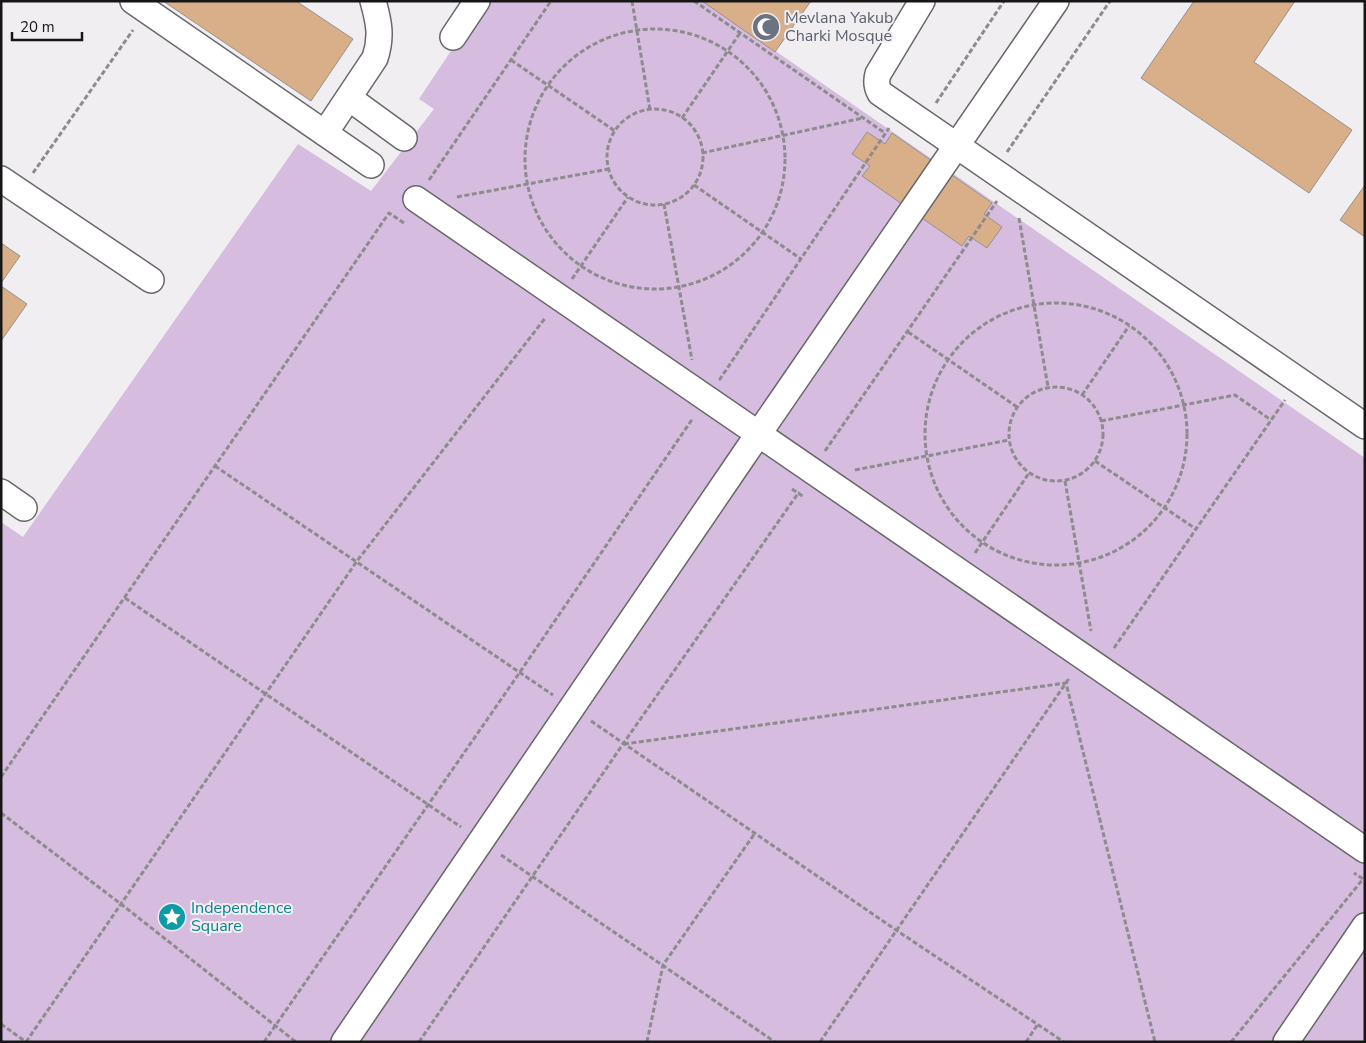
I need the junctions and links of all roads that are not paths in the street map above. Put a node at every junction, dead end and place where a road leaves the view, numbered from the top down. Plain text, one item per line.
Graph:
1 (373, 1) edge
2 (477, 1) edge
3 (922, 1) edge
4 (1056, 1) edge
5 (140, 6) edge
6 (453, 37) dead end
7 (349, 98) junction
8 (325, 133) junction
9 (404, 138) dead end
10 (957, 146) junction
11 (371, 165) dead end
12 (11, 185) edge
13 (416, 199) road end
14 (151, 280) dead end
15 (1365, 426) edge
16 (758, 434) junction
17 (1, 492) edge
18 (24, 508) dead end
19 (1365, 850) edge
20 (1365, 926) edge
21 (344, 1042) edge
22 (1286, 1042) edge

1 - 7 street
2 - 6 street
3 - 10 street
4 - 10 street
5 - 8 street
7 - 8 street
7 - 9 street
8 - 11 street
10 - 15 street
10 - 16 street
12 - 14 street
13 - 16 street
16 - 19 street
16 - 21 street
17 - 18 street
20 - 22 street

